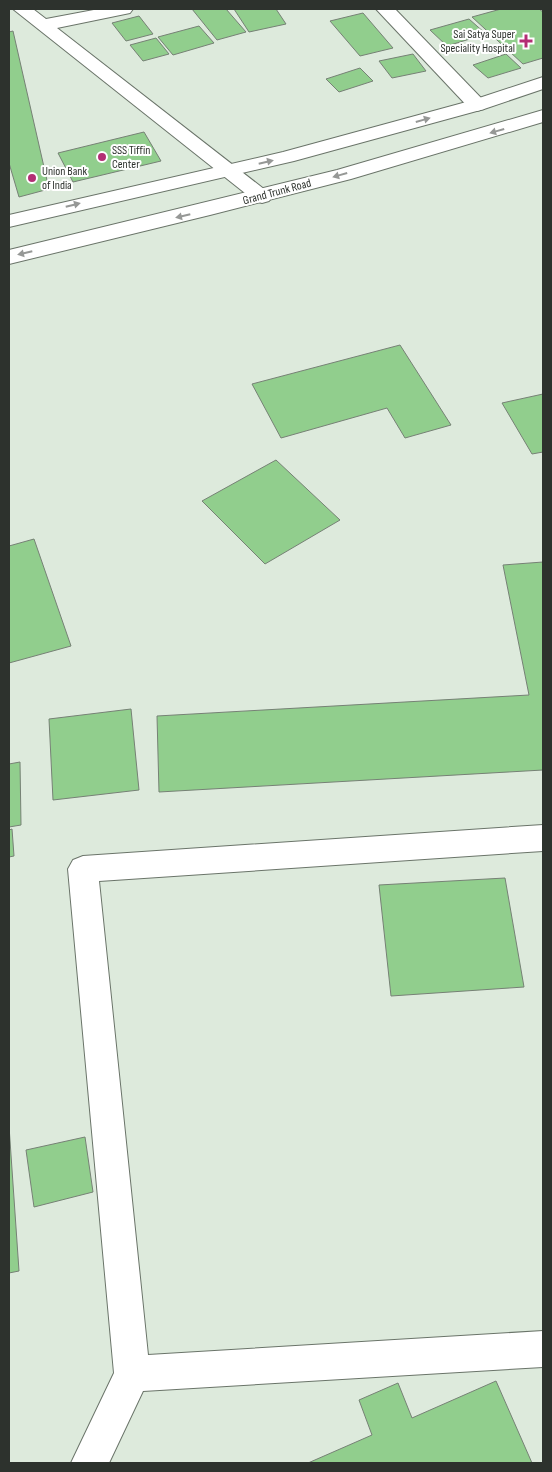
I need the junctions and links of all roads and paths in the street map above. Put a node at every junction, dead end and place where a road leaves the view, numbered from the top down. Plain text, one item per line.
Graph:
1 (124, 9) edge
2 (385, 9) edge
3 (18, 10) edge
4 (45, 25) junction
5 (543, 83) edge
6 (477, 104) junction
7 (543, 116) edge
8 (229, 171) junction
9 (262, 197) junction
10 (9, 221) edge
11 (9, 257) edge
12 (543, 838) edge
13 (543, 1349) edge
14 (132, 1374) junction
15 (90, 1463) edge

1 - 4 street
2 - 6 street
3 - 4 street
4 - 8 street
5 - 6 street
8 -> 6 street
7 -> 9 street, Grand Trunk Road
8 - 9 street
10 -> 8 street
9 -> 11 street, Grand Trunk Road
12 - 14 street
13 - 14 street
14 - 15 street

